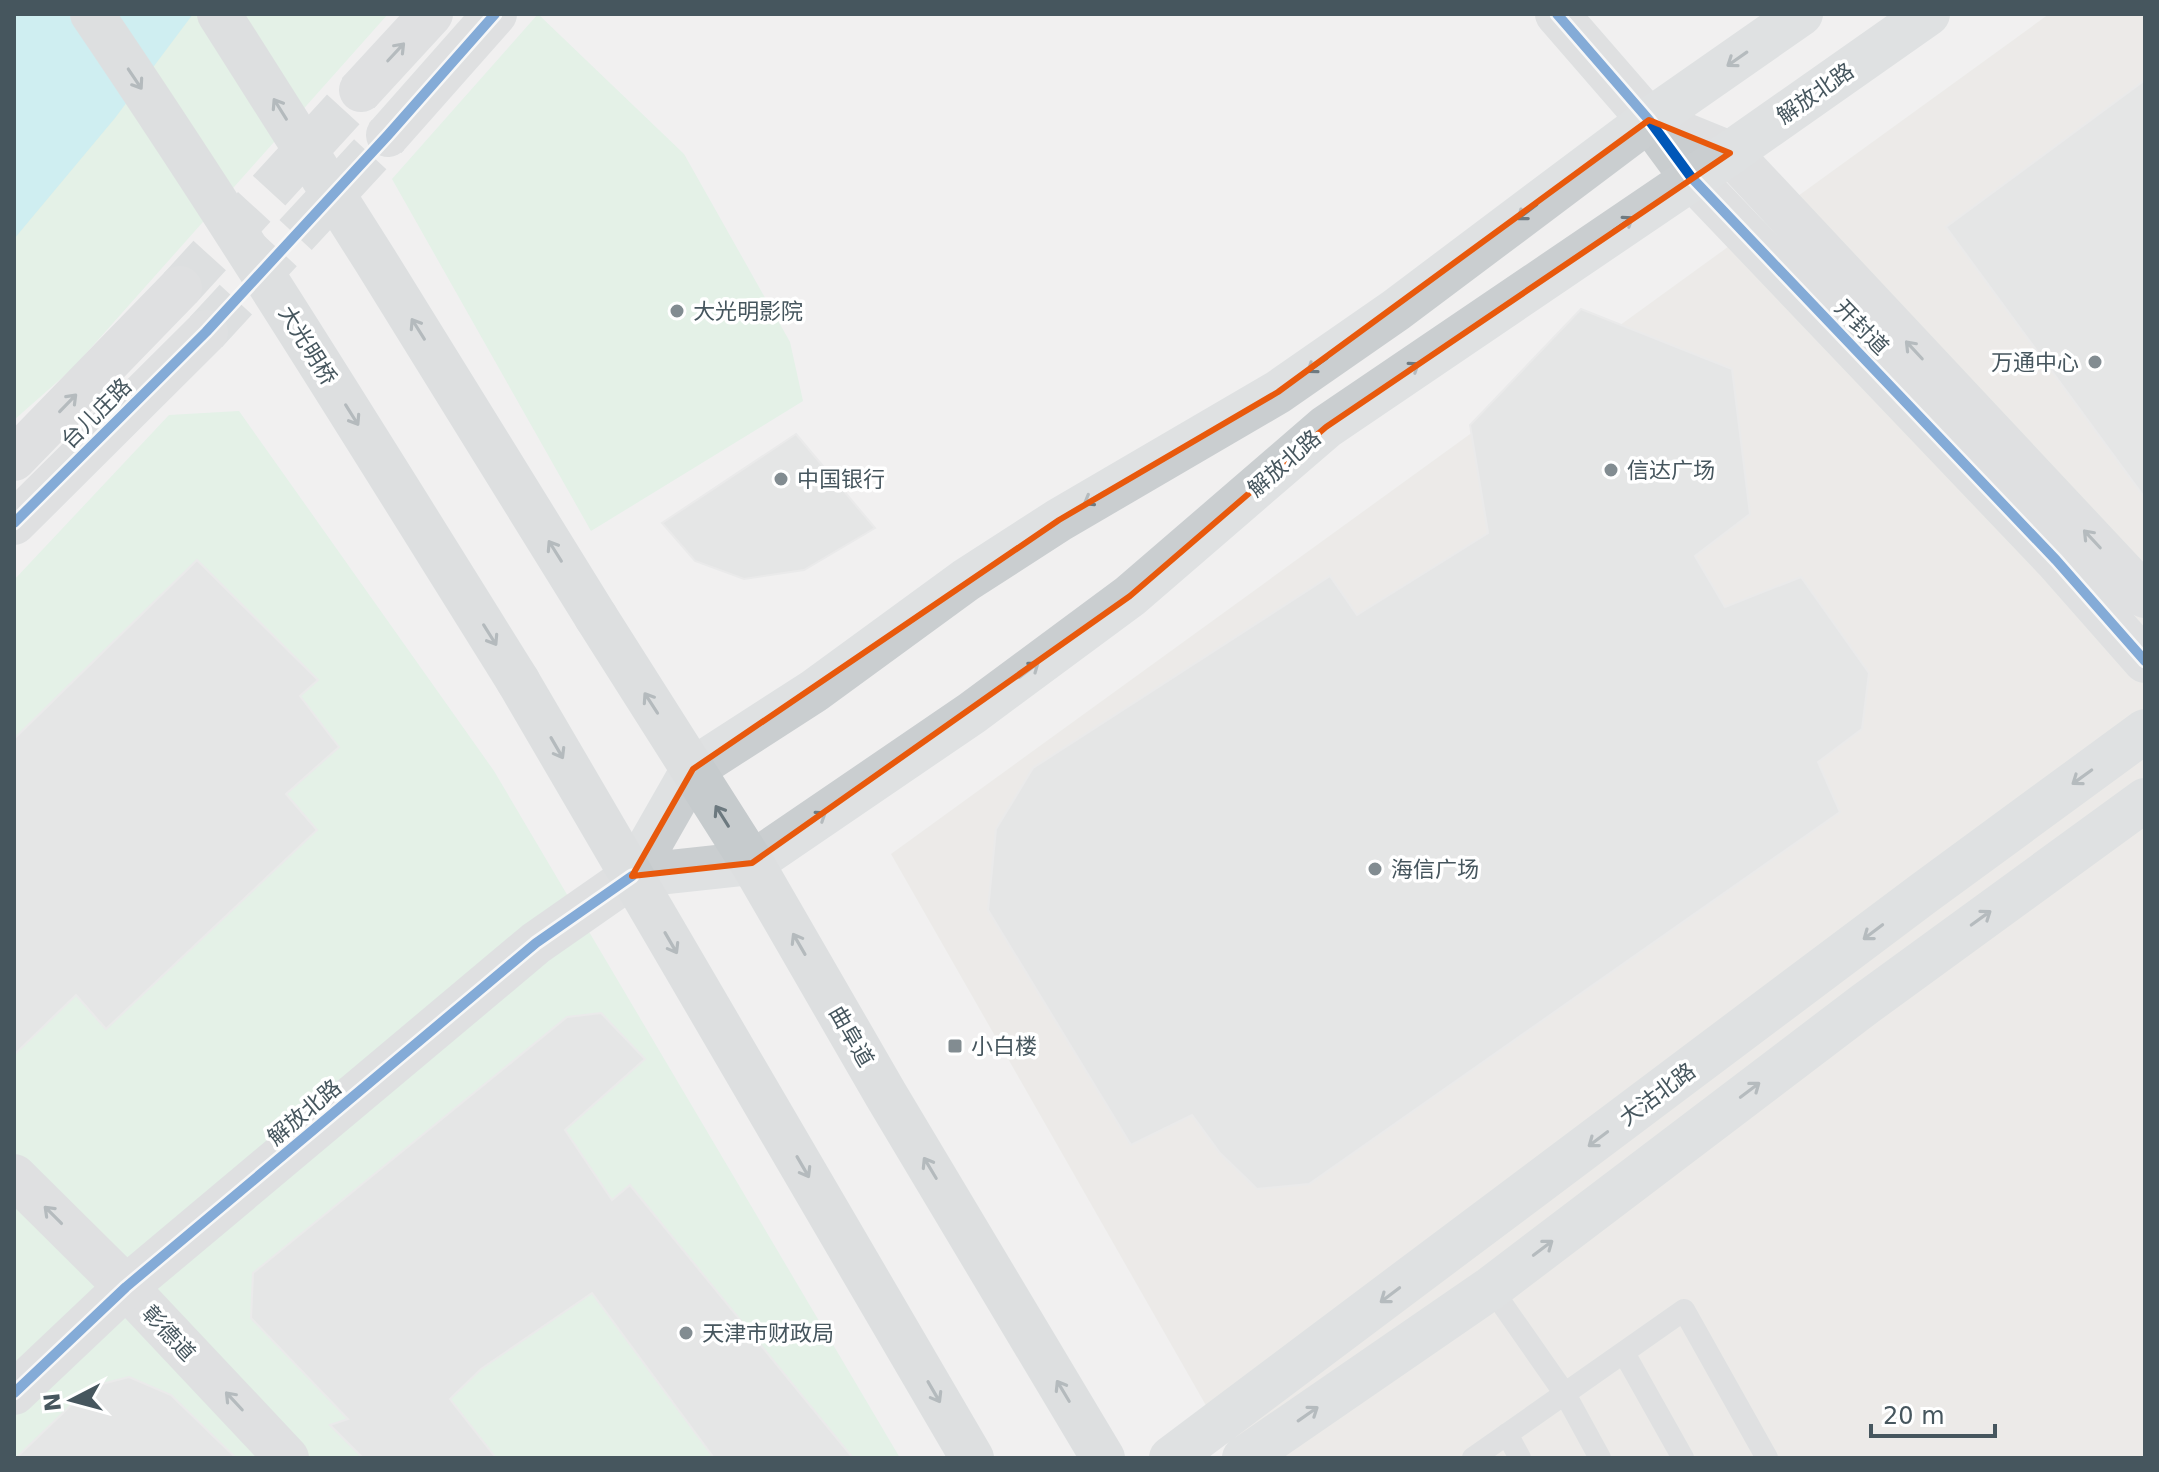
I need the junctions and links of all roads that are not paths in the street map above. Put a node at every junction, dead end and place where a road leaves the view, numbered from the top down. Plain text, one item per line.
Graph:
1 (92, 14) edge
2 (219, 14) edge
3 (431, 14) edge
4 (495, 14) edge
5 (1557, 14) edge
6 (1801, 14) edge
7 (1928, 14) edge
8 (361, 90) tunnel mouth
9 (1649, 120) junction
10 (388, 135) tunnel mouth
11 (1730, 153) junction
12 (1691, 177) junction
13 (180, 288) tunnel mouth
14 (206, 332) tunnel mouth
15 (14, 459) edge
16 (14, 523) edge
17 (2145, 596) edge
18 (2145, 661) edge
19 (2145, 731) edge
20 (693, 769) junction
21 (2145, 800) edge
22 (752, 863) junction
23 (632, 876) junction
24 (14, 1176) edge
25 (126, 1287) junction
26 (1491, 1288) junction
27 (1624, 1353) junction
28 (14, 1393) edge
29 (1565, 1394) junction
30 (1507, 1434) junction
31 (287, 1458) edge
32 (972, 1458) edge
33 (1103, 1458) edge
34 (1171, 1458) edge
35 (1244, 1458) edge
36 (1473, 1458) edge
37 (1520, 1458) edge
38 (1600, 1458) edge
39 (1683, 1458) edge
40 (1767, 1458) edge

1 -> 23 main road, 大光明桥, bridge
20 -> 2 main road, 曲阜道, bridge
8 -> 3 street
4 - 10 street
5 - 9 street, 开封道
6 -> 9 main road, 解放北路
7 - 11 main road, 解放北路
9 - 11 street, 开封道
9 - 12 street, 开封道
9 -> 20 main road, 解放北路
11 - 12 main road, 解放北路
17 -> 11 street, 开封道
12 - 18 street, 开封道
22 -> 12 main road, 解放北路
15 -> 13 street, 台儿庄路
14 - 16 street, 台儿庄路
19 -> 34 main road, 大沽北路
22 -> 20 main road, 曲阜道
20 - 23 main road, 解放北路
26 -> 21 main road
22 - 23 main road, 解放北路
33 -> 22 main road, 曲阜道
23 - 25 street, 解放北路
23 -> 32 main road
25 -> 24 street, 彰德道
25 - 28 street, 解放北路
31 -> 25 street, 彰德道
26 - 29 lane
35 -> 26 main road
27 - 29 lane
27 - 39 lane
27 - 40 lane
29 - 30 lane
29 - 38 lane
30 - 36 lane
30 - 37 lane

